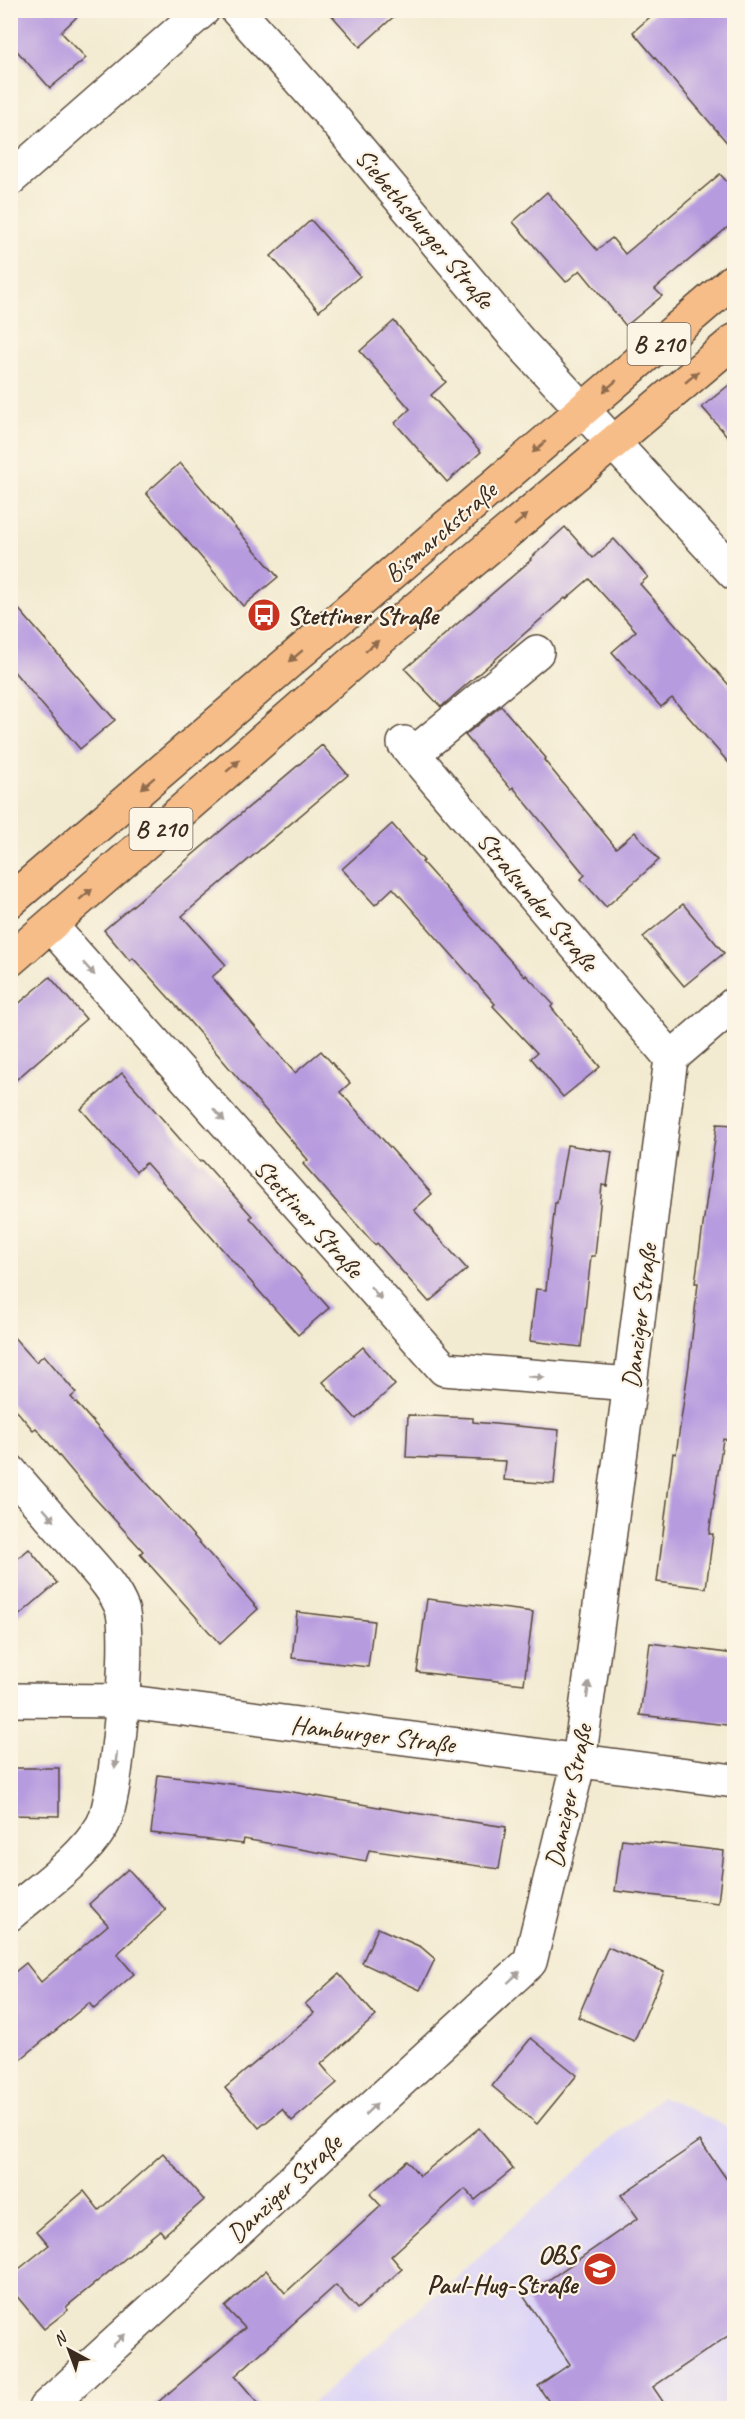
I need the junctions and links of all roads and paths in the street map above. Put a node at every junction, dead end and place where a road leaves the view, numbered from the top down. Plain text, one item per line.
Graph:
1 (203, 10) edge
2 (237, 10) edge
3 (10, 179) edge
4 (735, 280) edge
5 (735, 341) edge
6 (584, 409) junction
7 (615, 442) junction
8 (735, 573) edge
9 (537, 652) dead end
10 (10, 901) edge
11 (51, 926) junction
12 (10, 960) edge
13 (735, 1004) edge
14 (671, 1058) junction
15 (630, 1384) junction
16 (10, 1471) edge
17 (10, 1700) edge
18 (122, 1701) junction
19 (579, 1761) junction
20 (735, 1781) edge
21 (10, 1914) edge
22 (45, 2409) edge

1 - 3 street
2 - 6 street, Siebethsburger Straße
4 -> 6 main road, Bismarckstraße / B 210
7 -> 5 main road, Bismarckstraße / B 210
6 - 7 street, Siebethsburger Straße
6 -> 10 main road, Bismarckstraße / B 210
7 - 8 street, Siebethsburger Straße
11 -> 7 main road, Bismarckstraße / B 210
9 - 14 street, Stralsunder Straße
11 - 12 main road, Bismarckstraße / B 210
11 -> 15 street, Stettiner Straße
13 - 14 street
14 - 15 street, Danziger Straße
19 -> 15 street, Danziger Straße
16 -> 18 street
17 - 18 street, Hamburger Straße
18 - 19 street, Hamburger Straße
18 -> 21 street
19 - 20 street, Hamburger Straße
22 -> 19 street, Danziger Straße

